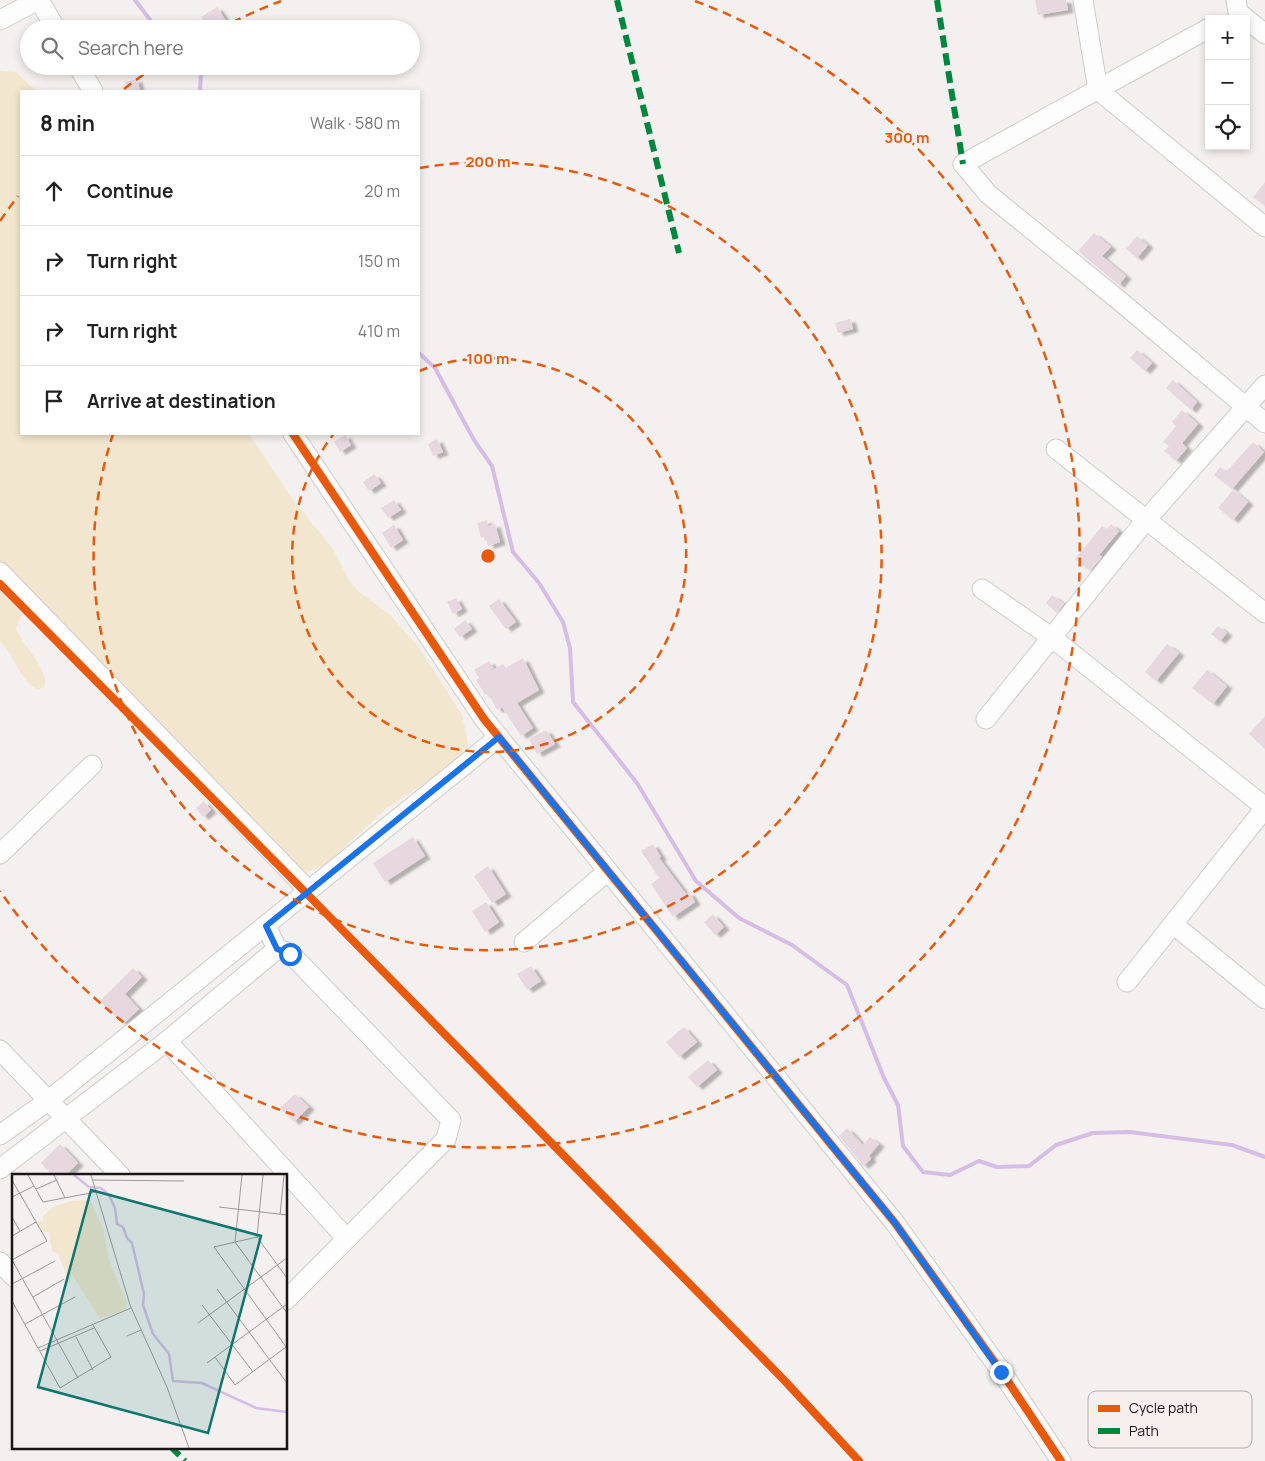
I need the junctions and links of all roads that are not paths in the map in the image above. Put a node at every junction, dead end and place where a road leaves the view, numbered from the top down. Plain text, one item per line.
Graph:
1 (39, 0) edge
2 (1083, 0) edge
3 (1233, 10) edge
4 (0, 20) edge
5 (51, 20) edge
6 (1205, 30) edge
7 (1265, 34) edge
8 (83, 75) edge
9 (92, 90) edge
10 (1098, 90) junction
11 (1265, 227) edge
12 (1265, 385) edge
13 (1246, 408) junction
14 (1265, 423) edge
15 (294, 435) edge
16 (1056, 449) dead end
17 (1146, 520) junction
18 (0, 572) edge
19 (982, 589) dead end
20 (1265, 613) edge
21 (1052, 637) junction
22 (986, 719) dead end
23 (499, 737) junction
24 (92, 765) dead end
25 (1265, 807) edge
26 (0, 854) edge
27 (608, 872) junction
28 (309, 891) junction
29 (1173, 924) junction
30 (266, 926) junction
31 (524, 942) dead end
32 (277, 949) junction
33 (1127, 982) dead end
34 (1265, 999) edge
35 (167, 1041) junction
36 (0, 1050) edge
37 (49, 1100) junction
38 (66, 1118) junction
39 (0, 1136) edge
40 (0, 1169) edge
41 (119, 1174) edge
42 (288, 1174) edge
43 (288, 1174) edge
44 (347, 1239) junction
45 (0, 1262) edge
46 (12, 1275) edge
47 (288, 1298) edge
48 (1061, 1461) edge

1 - 4 street
1 - 5 street
2 - 10 street
3 - 7 street
6 - 10 street
8 - 9 street
10 - 11 street
10 - 13 street
12 - 13 street
13 - 14 street
13 - 17 street
15 - 23 street
16 - 17 street
17 - 20 street
17 - 21 street
18 - 28 street
19 - 21 street
21 - 22 street
21 - 25 street
23 - 27 street
23 - 28 street
24 - 26 street
25 - 29 street
27 - 31 street
27 - 48 street
28 - 30 street
29 - 33 street
29 - 34 street
30 - 32 street
30 - 37 street
32 - 35 street
32 - 44 street
35 - 38 street
35 - 42 street
36 - 37 street
37 - 38 street
37 - 39 street
38 - 40 street
38 - 41 street
43 - 44 street
44 - 47 street
45 - 46 street

